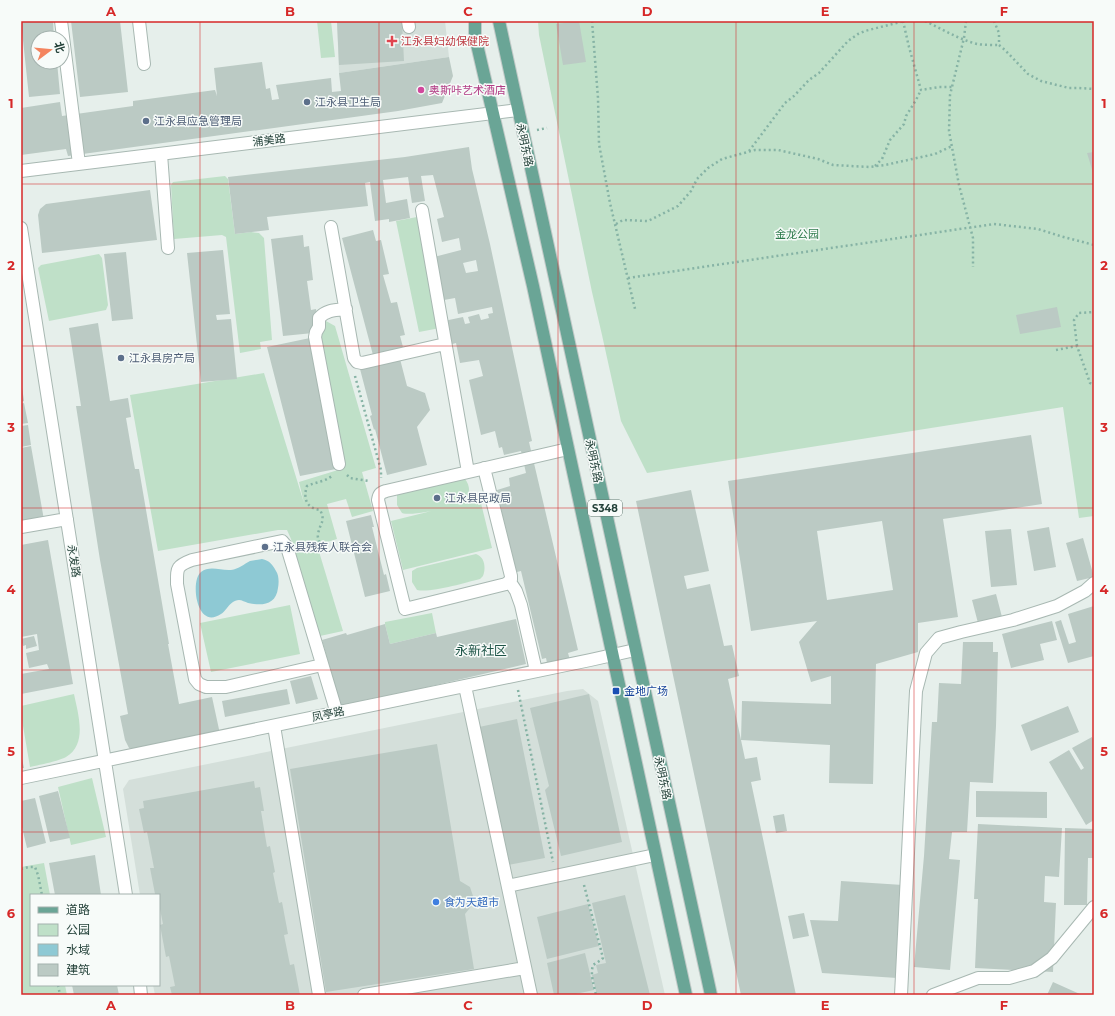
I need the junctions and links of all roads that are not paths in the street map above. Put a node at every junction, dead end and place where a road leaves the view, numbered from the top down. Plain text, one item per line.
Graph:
1 (61, 21) edge
2 (139, 21) edge
3 (475, 21) edge
4 (499, 21) edge
5 (144, 64) dead end
6 (518, 110) junction
7 (493, 113) junction
8 (161, 154) junction
9 (79, 164) junction
10 (21, 171) edge
11 (422, 210) dead end
12 (331, 227) dead end
13 (21, 228) edge
14 (168, 248) dead end
15 (346, 309) junction
16 (445, 344) junction
17 (568, 449) junction
18 (339, 464) road end
19 (484, 468) junction
20 (468, 472) junction
21 (67, 519) junction
22 (21, 526) edge
23 (510, 582) junction
24 (1094, 583) edge
25 (635, 650) junction
26 (613, 656) junction
27 (322, 665) junction
28 (536, 672) junction
29 (465, 686) junction
30 (336, 713) junction
31 (274, 726) junction
32 (105, 760) junction
33 (21, 778) edge
34 (655, 855) junction
35 (508, 886) junction
36 (126, 894) edge
37 (1094, 907) edge
38 (525, 968) junction
39 (319, 995) edge
40 (364, 995) edge
41 (531, 995) edge
42 (686, 995) edge
43 (711, 995) edge
44 (901, 995) edge
45 (933, 995) edge

1 - 9 street
2 - 5 street
3 - 7 main road, 永明东路 / S348
4 - 6 main road, 永明东路 / S348
6 - 7 street, 浦美路
6 - 25 main road, 永明东路 / S348
7 - 8 street, 浦美路
7 - 17 main road, 永明东路 / S348
8 - 9 street, 浦美路
8 - 14 street
9 - 10 street, 浦美路
11 - 16 street
12 - 15 street
13 - 21 street, 永发路
15 - 16 street
15 - 18 street
16 - 20 street
17 - 19 street
17 - 26 main road, 永明东路 / S348
19 - 20 street
19 - 23 street
20 - 23 street
21 - 22 street
21 - 32 street, 永发路
23 - 28 street
24 - 44 street
25 - 26 street, 凤亭路
25 - 43 main road, 永明东路 / S348
26 - 28 street, 凤亭路
26 - 34 main road, 永明东路 / S348
27 - 27 street
27 - 30 street
28 - 29 street, 凤亭路
29 - 30 street, 凤亭路
29 - 35 street
30 - 31 street, 凤亭路
31 - 32 street, 凤亭路
31 - 39 street
32 - 33 street, 凤亭路
32 - 36 street, 永发路
34 - 35 street
34 - 42 main road, 永明东路 / S348
35 - 38 street
37 - 45 street
38 - 40 street
38 - 41 street

